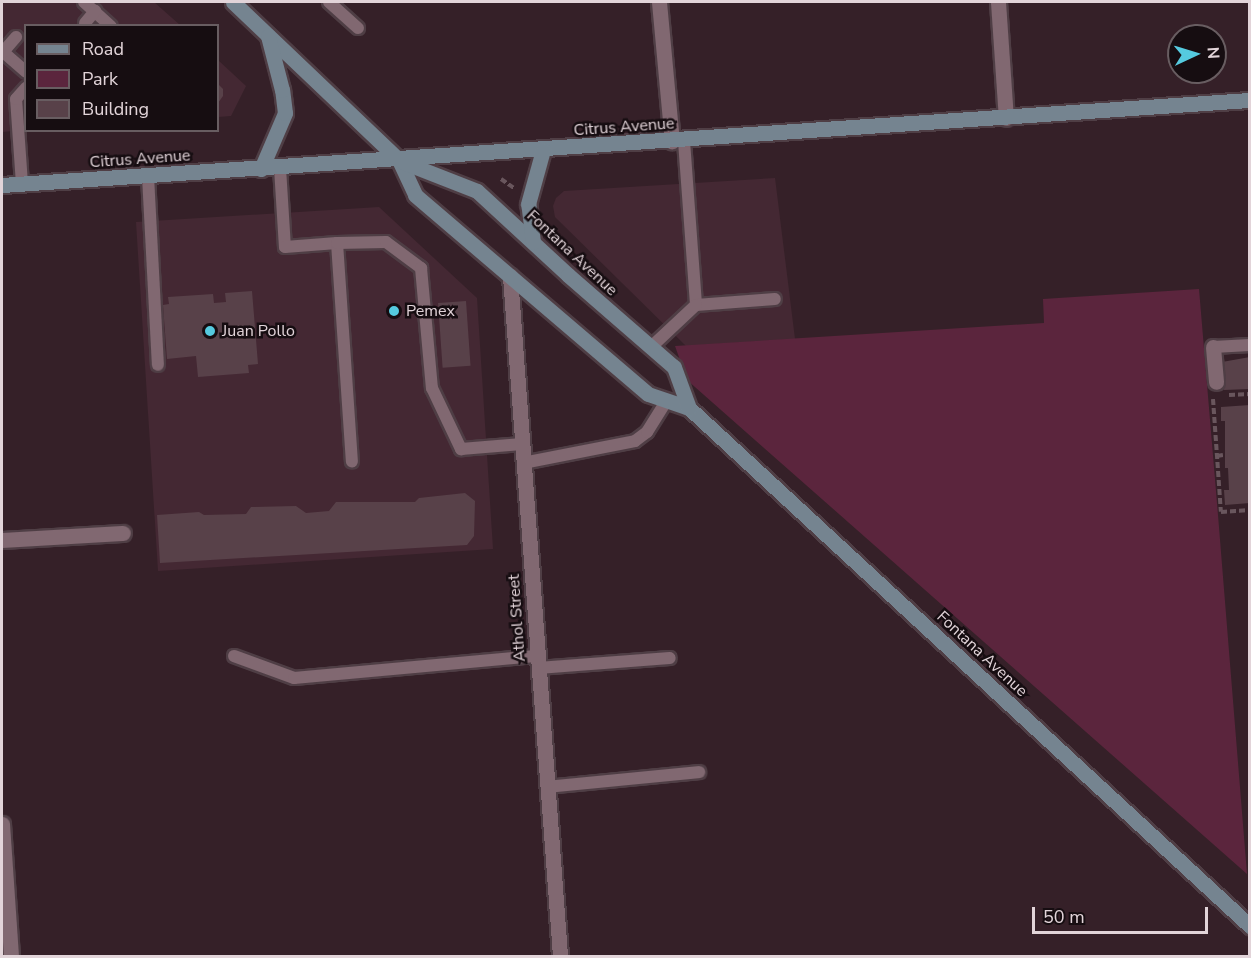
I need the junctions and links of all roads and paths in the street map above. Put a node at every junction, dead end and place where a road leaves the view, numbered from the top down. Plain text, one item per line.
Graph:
1 (84, 2) edge
2 (233, 2) edge
3 (329, 2) edge
4 (659, 2) edge
5 (998, 2) edge
6 (95, 11) junction
7 (85, 23) dead end
8 (109, 24) edge
9 (358, 28) dead end
10 (268, 36) junction
11 (16, 37) dead end
12 (2, 52) edge
13 (24, 70) edge
14 (24, 90) edge
15 (1250, 100) edge
16 (1006, 118) junction
17 (678, 141) junction
18 (543, 150) junction
19 (399, 160) junction
20 (280, 168) junction
21 (261, 169) junction
22 (148, 176) junction
23 (501, 179) dead end
24 (22, 184) junction
25 (2, 185) edge
26 (508, 185) junction
27 (501, 188) dead end
28 (514, 188) dead end
29 (533, 242) junction
30 (336, 243) junction
31 (510, 276) junction
32 (775, 299) dead end
33 (696, 305) junction
34 (1250, 345) edge
35 (1213, 347) joint
36 (650, 348) junction
37 (158, 365) dead end
38 (1216, 382) dead end
39 (1250, 394) edge
40 (668, 400) junction
41 (689, 408) junction
42 (522, 444) junction
43 (1223, 455) dead end
44 (1217, 456) junction
45 (352, 461) dead end
46 (523, 463) junction
47 (1250, 510) edge
48 (123, 533) dead end
49 (2, 540) edge
50 (234, 657) dead end
51 (670, 658) dead end
52 (538, 662) junction
53 (699, 772) dead end
54 (547, 787) junction
55 (2, 824) edge
56 (1250, 926) edge
57 (11, 957) edge
58 (560, 957) edge

1 - 6 lane
2 - 10 main road, Fontana Avenue
3 - 9 lane
4 - 17 street
5 - 16 street
6 - 7 lane
6 - 8 lane
10 - 19 main road, Fontana Avenue
10 - 21 main road
11 - 12 lane
12 - 13 lane
14 - 24 lane
15 - 16 main road, Citrus Avenue
16 - 17 main road, Citrus Avenue
17 - 18 main road, Citrus Avenue
17 - 33 lane
18 - 19 main road, Citrus Avenue
18 - 29 main road
19 - 20 main road, Citrus Avenue
19 - 29 main road, Fontana Avenue
19 - 31 main road, Fontana Avenue
20 - 21 main road, Citrus Avenue
20 - 30 lane
21 - 22 main road, Citrus Avenue
22 - 24 main road, Citrus Avenue
22 - 37 lane
23 - 26 path
24 - 25 main road, Citrus Avenue
26 - 27 path
26 - 28 path
29 - 36 main road, Fontana Avenue
30 - 42 lane
30 - 45 lane
31 - 40 main road, Fontana Avenue
31 - 42 street, Athol Street
32 - 33 lane
33 - 36 lane
34 - 35 lane
35 - 38 street
36 - 41 main road, Fontana Avenue
39 - 44 path
40 - 41 main road, Fontana Avenue
40 - 46 lane
41 - 56 main road, Fontana Avenue
42 - 46 street, Athol Street
43 - 44 path
44 - 47 path
46 - 52 street, Athol Street
48 - 49 street
50 - 52 lane
51 - 52 lane
52 - 54 street, Athol Street
53 - 54 lane
54 - 58 street, Athol Street
55 - 57 street

